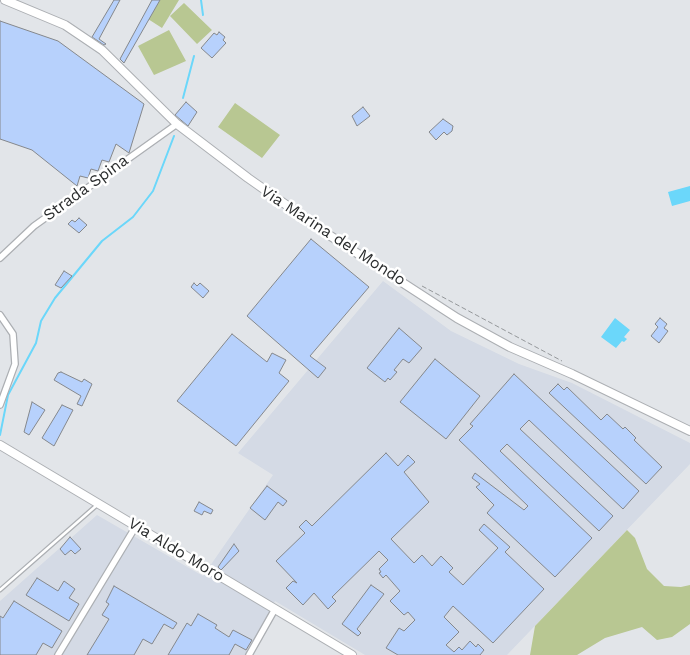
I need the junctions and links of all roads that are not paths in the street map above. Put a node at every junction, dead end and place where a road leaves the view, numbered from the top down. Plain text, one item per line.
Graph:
1 (4, 0) edge
2 (177, 124) junction
3 (0, 258) edge
4 (0, 315) edge
5 (0, 405) edge
6 (690, 431) edge
7 (0, 445) edge
8 (98, 504) junction
9 (136, 526) junction
10 (0, 590) edge
11 (275, 609) junction
12 (58, 655) edge
13 (249, 655) edge
14 (352, 655) edge

1 - 2 street, Via Marina del Mondo
2 - 3 street, Strada Spina
2 - 6 street, Via Marina del Mondo
4 - 5 street
7 - 8 street, Via Aldo Moro
8 - 9 street, Via Aldo Moro
8 - 10 lane
9 - 11 street, Via Aldo Moro
9 - 12 street
11 - 13 street
11 - 14 street, Via Aldo Moro

